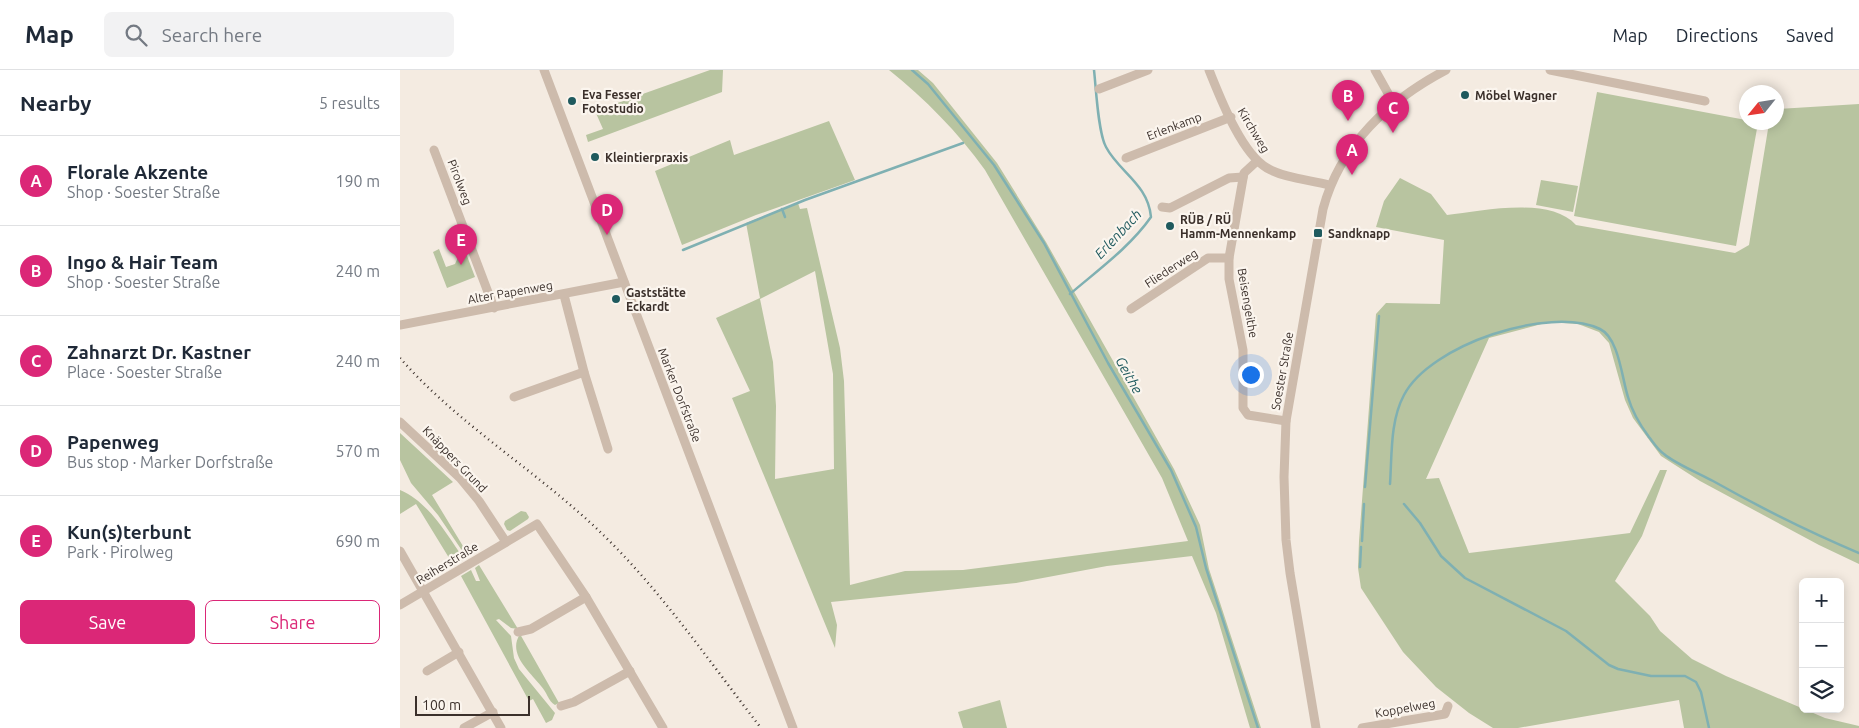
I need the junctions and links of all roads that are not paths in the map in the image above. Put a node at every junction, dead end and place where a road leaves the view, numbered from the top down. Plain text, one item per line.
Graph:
1 (544, 70) edge
2 (1148, 70) edge
3 (1209, 70) edge
4 (1375, 70) edge
5 (1446, 70) edge
6 (1550, 70) edge
7 (1099, 89) dead end
8 (1705, 102) dead end
9 (1394, 104) junction
10 (1231, 117) junction
11 (434, 150) dead end
12 (1126, 158) dead end
13 (1257, 161) junction
14 (1243, 177) junction
15 (1329, 185) junction
16 (1162, 207) dead end
17 (1229, 258) junction
18 (624, 282) junction
19 (564, 295) junction
20 (494, 308) junction
21 (1131, 310) dead end
22 (400, 325) edge
23 (584, 372) junction
24 (514, 397) dead end
25 (1286, 421) junction
26 (400, 422) edge
27 (608, 449) dead end
28 (506, 542) junction
29 (400, 551) edge
30 (424, 591) junction
31 (586, 597) junction
32 (400, 605) edge
33 (518, 632) dead end
34 (459, 652) junction
35 (427, 671) dead end
36 (630, 671) junction
37 (561, 706) dead end
38 (1448, 706) dead end
39 (494, 712) junction
40 (464, 728) edge
41 (502, 728) edge
42 (663, 728) edge
43 (793, 728) edge
44 (1316, 728) edge
45 (1362, 728) edge

1 - 18 street, Marker Dorfstraße
2 - 7 street
3 - 10 street, Kirchweg
4 - 9 street
5 - 9 street, Soester Straße
6 - 8 street
9 - 15 street, Soester Straße
10 - 12 street, Erlenkamp
10 - 13 street, Kirchweg
11 - 20 street, Pirolweg
13 - 14 street
13 - 15 street, Kirchweg
14 - 16 street
14 - 17 street, Beisengeithe
15 - 25 street, Soester Straße
17 - 21 street, Fliederweg
17 - 25 street, Beisengeithe
18 - 19 street, Alter Papenweg
18 - 43 street, Marker Dorfstraße
19 - 20 street, Alter Papenweg
19 - 23 street
20 - 22 street, Alter Papenweg
23 - 24 street
23 - 27 street
25 - 44 street, Soester Straße
26 - 28 street, Knäppers Grund
28 - 30 street, Reiherstraße
28 - 31 street, Reiherstraße
29 - 30 street
30 - 32 street, Reiherstraße
30 - 34 street
31 - 33 street
31 - 36 street
34 - 35 street
34 - 39 street
36 - 37 street
36 - 42 street
38 - 45 street, Koppelweg
39 - 40 street
39 - 41 street

